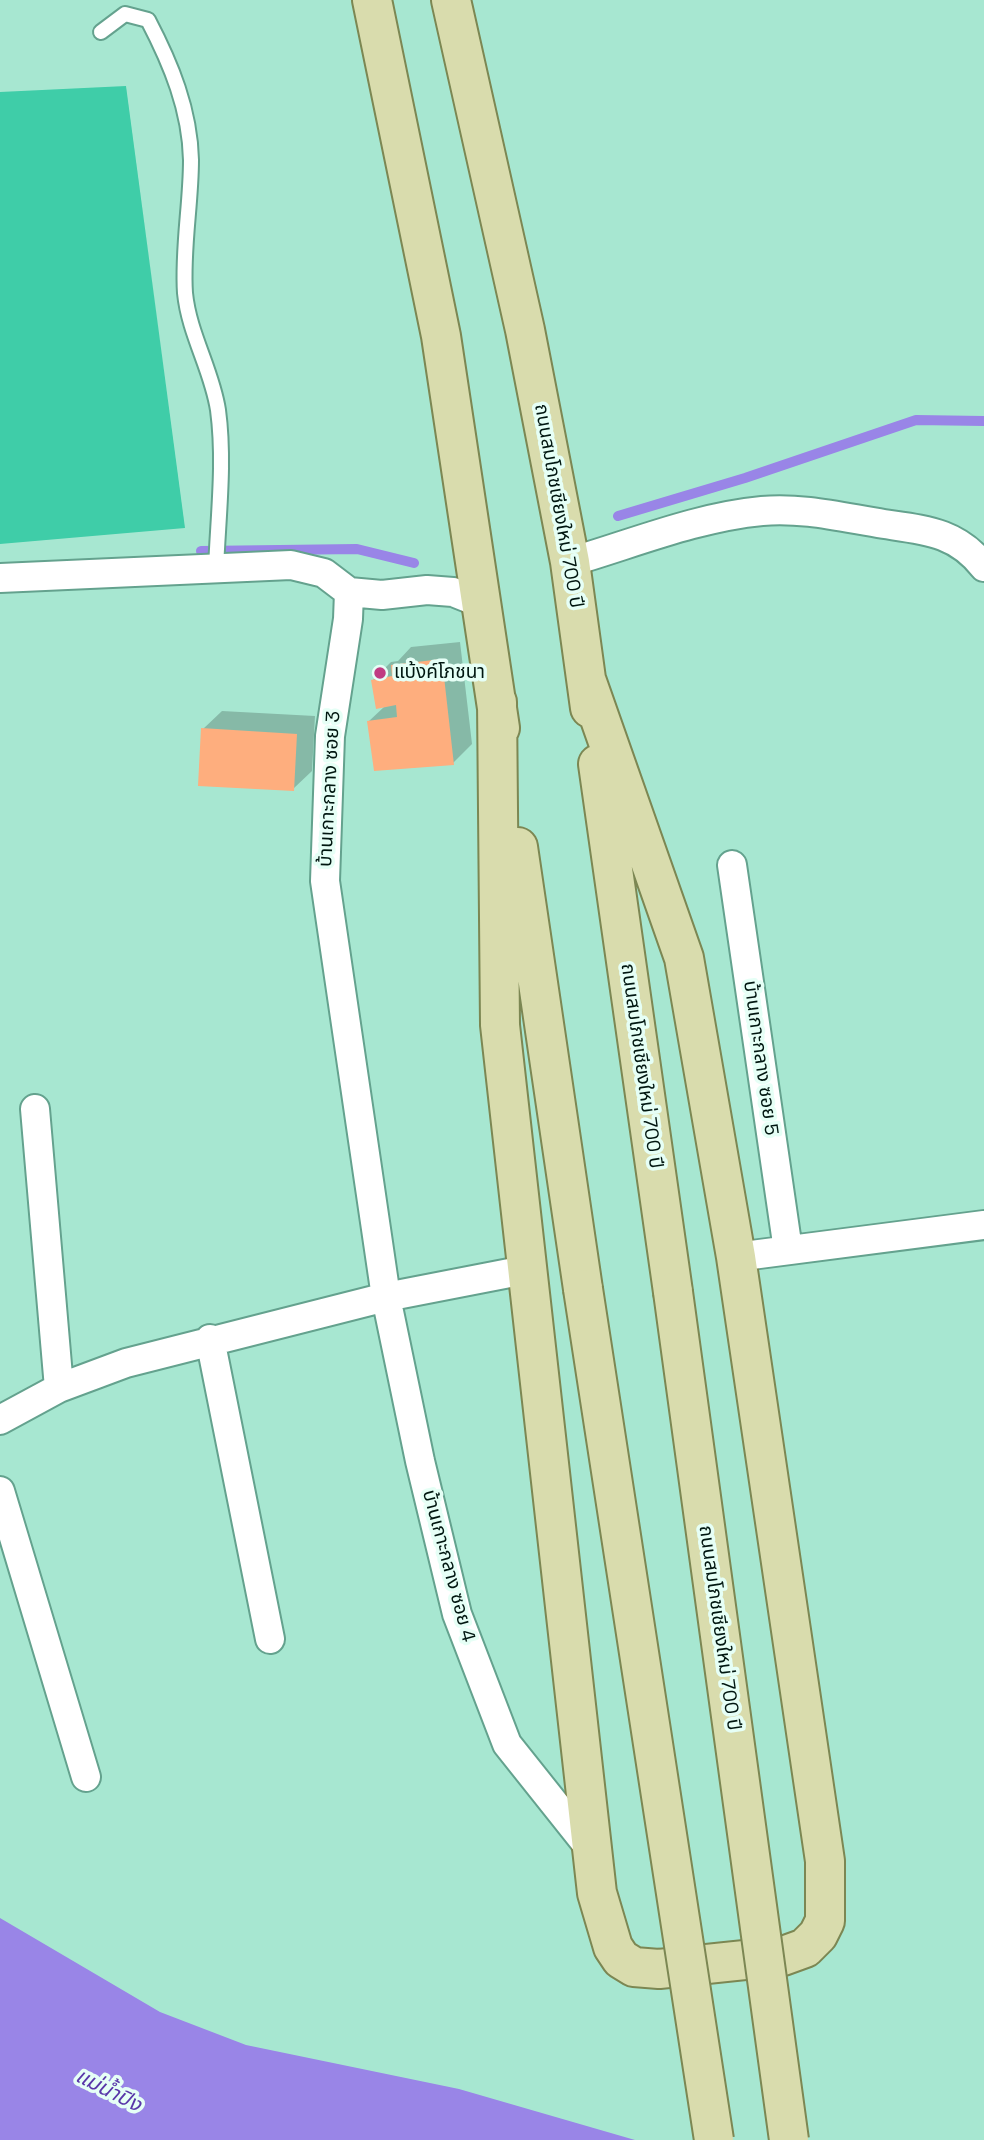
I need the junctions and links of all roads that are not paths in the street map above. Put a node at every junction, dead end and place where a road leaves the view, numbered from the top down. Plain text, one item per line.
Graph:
1 (372, 0) edge
2 (451, 0) edge
3 (101, 32) dead end
4 (570, 562) junction
5 (984, 567) edge
6 (216, 569) junction
7 (0, 578) edge
8 (349, 592) junction
9 (483, 604) junction
10 (587, 682) junction
11 (497, 702) junction
12 (732, 865) dead end
13 (35, 1109) dead end
14 (984, 1224) edge
15 (788, 1250) junction
16 (736, 1257) junction
17 (525, 1270) junction
18 (386, 1297) junction
19 (209, 1339) junction
20 (59, 1388) junction
21 (0, 1420) edge
22 (0, 1491) edge
23 (271, 1639) dead end
24 (86, 1777) dead end
25 (589, 1847) junction
26 (715, 2140) edge
27 (789, 2140) edge

1 - 9 main road
2 - 4 main road, ถนนสมโภชเชียงใหม่ 700 ปี
3 - 6 lane
4 - 5 street
4 - 10 main road, ถนนสมโภชเชียงใหม่ 700 ปี
6 - 7 street
6 - 8 street
8 - 9 street
8 - 18 street, บ้านเกาะกลาง ซอย 3
9 - 11 main road
10 - 16 main road
10 - 27 main road, ถนนสมโภชเชียงใหม่ 700 ปี, bridge
11 - 17 main road
11 - 26 main road, bridge
12 - 15 street, บ้านเกาะกลาง ซอย 5
13 - 20 street
14 - 15 street
15 - 16 street
16 - 25 main road
17 - 18 street
17 - 25 main road
18 - 19 street
18 - 25 street, บ้านเกาะกลาง ซอย 4
19 - 20 street
19 - 23 street
20 - 21 street
22 - 24 street

